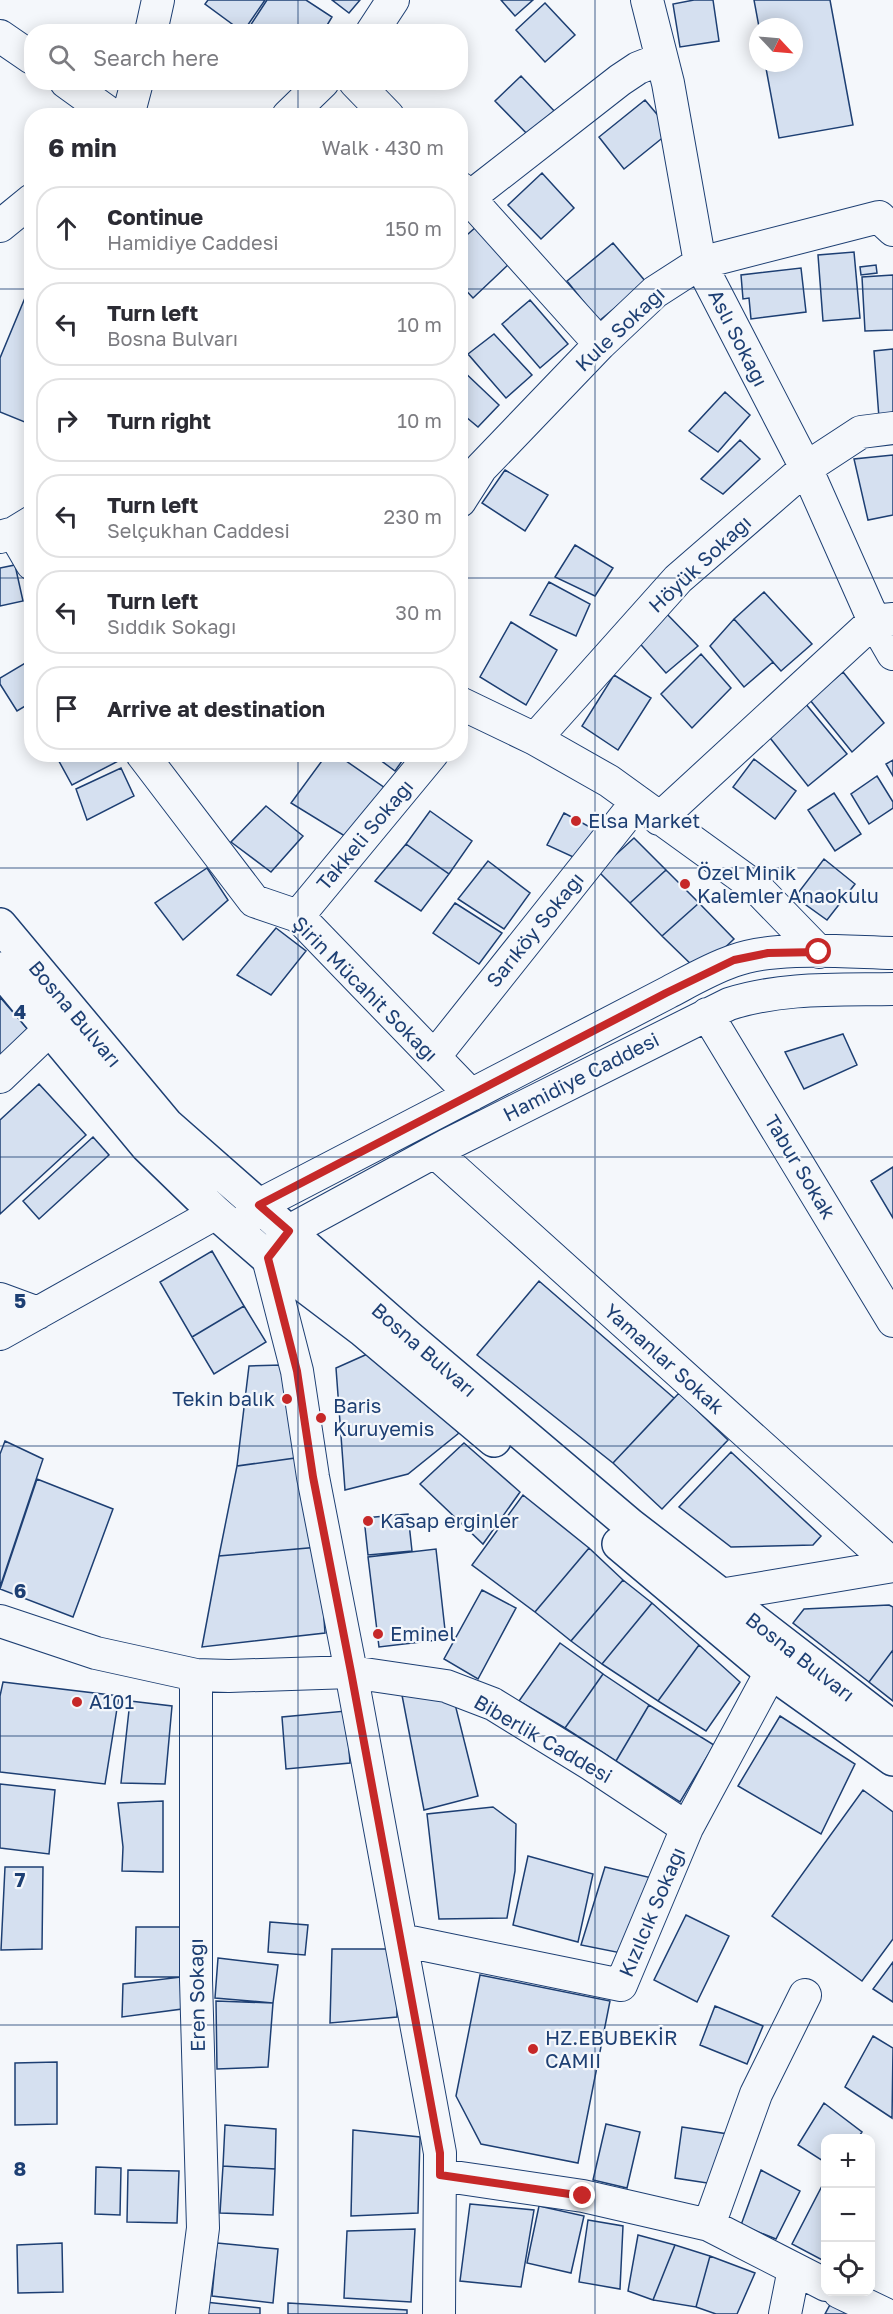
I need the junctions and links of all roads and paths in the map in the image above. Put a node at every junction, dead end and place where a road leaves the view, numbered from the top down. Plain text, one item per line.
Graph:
1 (158, 0) edge
2 (393, 0) edge
3 (647, 0) edge
4 (153, 24) edge
5 (377, 24) edge
6 (0, 36) edge
7 (24, 52) edge
8 (661, 59) junction
9 (77, 90) edge
10 (135, 90) edge
11 (315, 90) edge
12 (362, 90) edge
13 (102, 108) edge
14 (130, 108) edge
15 (296, 108) edge
16 (380, 108) edge
17 (468, 191) edge
18 (468, 196) edge
19 (24, 206) edge
20 (0, 226) edge
21 (893, 230) edge
22 (700, 263) junction
23 (600, 344) junction
24 (893, 428) edge
25 (806, 468) junction
26 (468, 488) edge
27 (15, 531) edge
28 (24, 548) edge
29 (884, 620) edge
30 (893, 654) edge
31 (468, 713) edge
32 (535, 739) junction
33 (148, 762) edge
34 (425, 762) edge
35 (648, 811) junction
36 (298, 916) junction
37 (0, 924) edge
38 (819, 952) junction
39 (891, 955) edge
40 (0, 969) edge
41 (893, 989) edge
42 (707, 1014) junction
43 (61, 1020) junction
44 (434, 1057) junction
45 (0, 1077) edge
46 (471, 1095) junction
47 (435, 1152) junction
48 (259, 1205) junction
49 (227, 1222) junction
50 (289, 1231) junction
51 (268, 1258) junction
52 (0, 1299) edge
53 (38, 1313) junction
54 (893, 1321) edge
55 (0, 1334) edge
56 (893, 1565) edge
57 (722, 1596) junction
58 (687, 1600) junction
59 (1, 1624) edge
60 (351, 1672) junction
61 (771, 1672) junction
62 (196, 1675) junction
63 (893, 1728) edge
64 (893, 1759) edge
65 (687, 1828) junction
66 (401, 1940) junction
67 (805, 1995) dead end
68 (440, 2175) junction
69 (709, 2225) junction
70 (794, 2270) junction
71 (821, 2283) edge
72 (847, 2296) edge
73 (192, 2314) edge
74 (439, 2314) edge
75 (785, 2314) edge
76 (885, 2314) edge

1 - 4 street
2 - 5 street
3 - 8 street, Aslı Sokağı
6 - 7 street
8 - 17 street
8 - 22 street, Aslı Sokağı
9 - 13 street
10 - 14 street
11 - 15 street
12 - 16 street
18 - 23 street
19 - 20 street
21 - 22 street, Kule Sokağı
22 - 23 street, Kule Sokağı
22 - 25 street, Aslı Sokağı
23 - 26 street, Kule Sokağı
24 - 25 street, Höyük Sokağı
25 - 29 street, Aslı Sokağı
25 - 32 street, Höyük Sokağı
27 - 28 street
29 - 30 street, Aslı Sokağı
29 - 35 street, Sarıköy Sokağı
31 - 32 street
32 - 35 street
33 - 36 street, Şirin Mücahit Sokağı
34 - 36 street, Takkeli Sokağı
35 - 38 street
35 - 44 street, Sarıköy Sokağı
36 - 44 street, Şirin Mücahit Sokağı
37 - 43 main road, Bosna Bulvarı
38 - 39 street, Hamidiye Caddesi
38 - 46 street, Hamidiye Caddesi
40 - 43 main road, Bosna Bulvarı
41 - 42 street, Hamidiye Caddesi
42 - 47 street, Hamidiye Caddesi
42 - 54 street, Tabur Sokak
43 - 45 street
43 - 48 main road, Bosna Bulvarı
43 - 49 main road, Bosna Bulvarı
44 - 46 street, Şirin Mücahit Sokağı
46 - 48 street, Hamidiye Caddesi
47 - 50 street, Hamidiye Caddesi
47 - 56 street, Yamanlar Sokak
48 - 49 street, Hamidiye Caddesi
48 - 50 main road, Bosna Bulvarı
49 - 51 main road, Bosna Bulvarı
49 - 53 street
50 - 51 street
50 - 57 main road, Bosna Bulvarı
51 - 58 main road, Bosna Bulvarı
51 - 60 street
52 - 53 street
53 - 55 street
56 - 57 street
57 - 58 street
57 - 63 main road, Bosna Bulvarı
58 - 61 main road, Bosna Bulvarı
59 - 62 street, Biberlik Caddesi
60 - 62 street, Biberlik Caddesi
60 - 65 street, Biberlik Caddesi
60 - 66 street
61 - 64 main road, Bosna Bulvarı
61 - 65 street, Kızılcık Sokağı
62 - 73 street, Eren Sokağı
65 - 66 street, Kızılcık Sokağı
66 - 68 street
67 - 69 street
68 - 69 street
68 - 74 street
69 - 70 street
70 - 71 street
70 - 75 street
72 - 76 street

